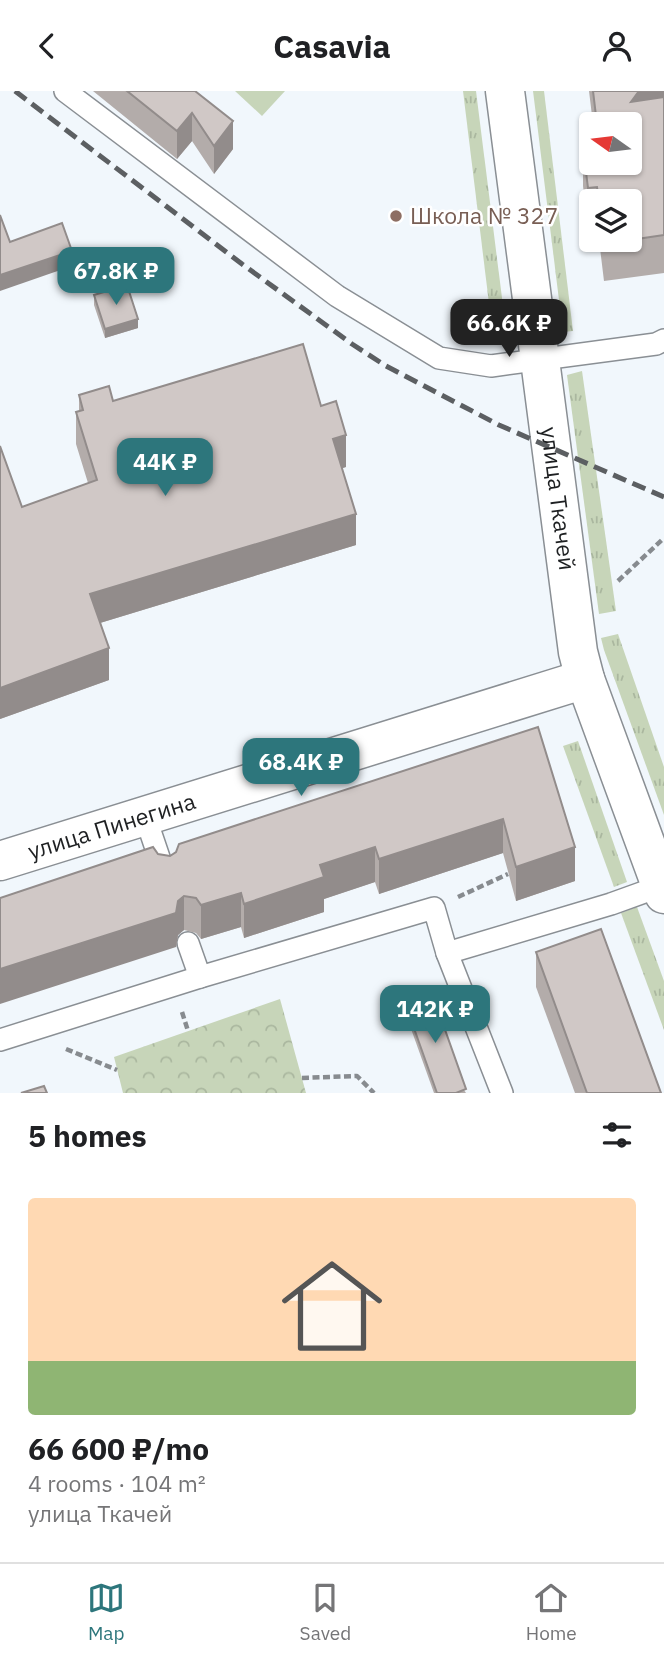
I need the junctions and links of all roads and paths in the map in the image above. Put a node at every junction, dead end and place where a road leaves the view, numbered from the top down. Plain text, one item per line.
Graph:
1 (65, 91) edge
2 (505, 91) edge
3 (661, 348) edge
4 (539, 360) junction
5 (664, 538) edge
6 (618, 581) dead end
7 (585, 680) junction
8 (145, 815) junction
9 (0, 861) edge
10 (508, 874) edge
11 (661, 875) edge
12 (166, 878) edge
13 (434, 908) junction
14 (188, 943) dead end
15 (447, 953) junction
16 (200, 977) junction
17 (24, 1032) junction
18 (0, 1040) edge
19 (117, 1070) dead end
20 (302, 1078) dead end
21 (374, 1093) edge
22 (502, 1093) edge

1 - 4 lane
2 - 4 street, улица Ткачей
3 - 4 lane
4 - 7 street, улица Ткачей
5 - 6 path
7 - 8 street, улица Пинегина
7 - 11 street, улица Ткачей
8 - 9 street, улица Пинегина
8 - 12 lane
10 - 13 path
11 - 15 lane
13 - 15 lane
13 - 16 lane
14 - 16 lane
15 - 22 lane
16 - 17 lane
17 - 18 lane
17 - 19 path
20 - 21 path

